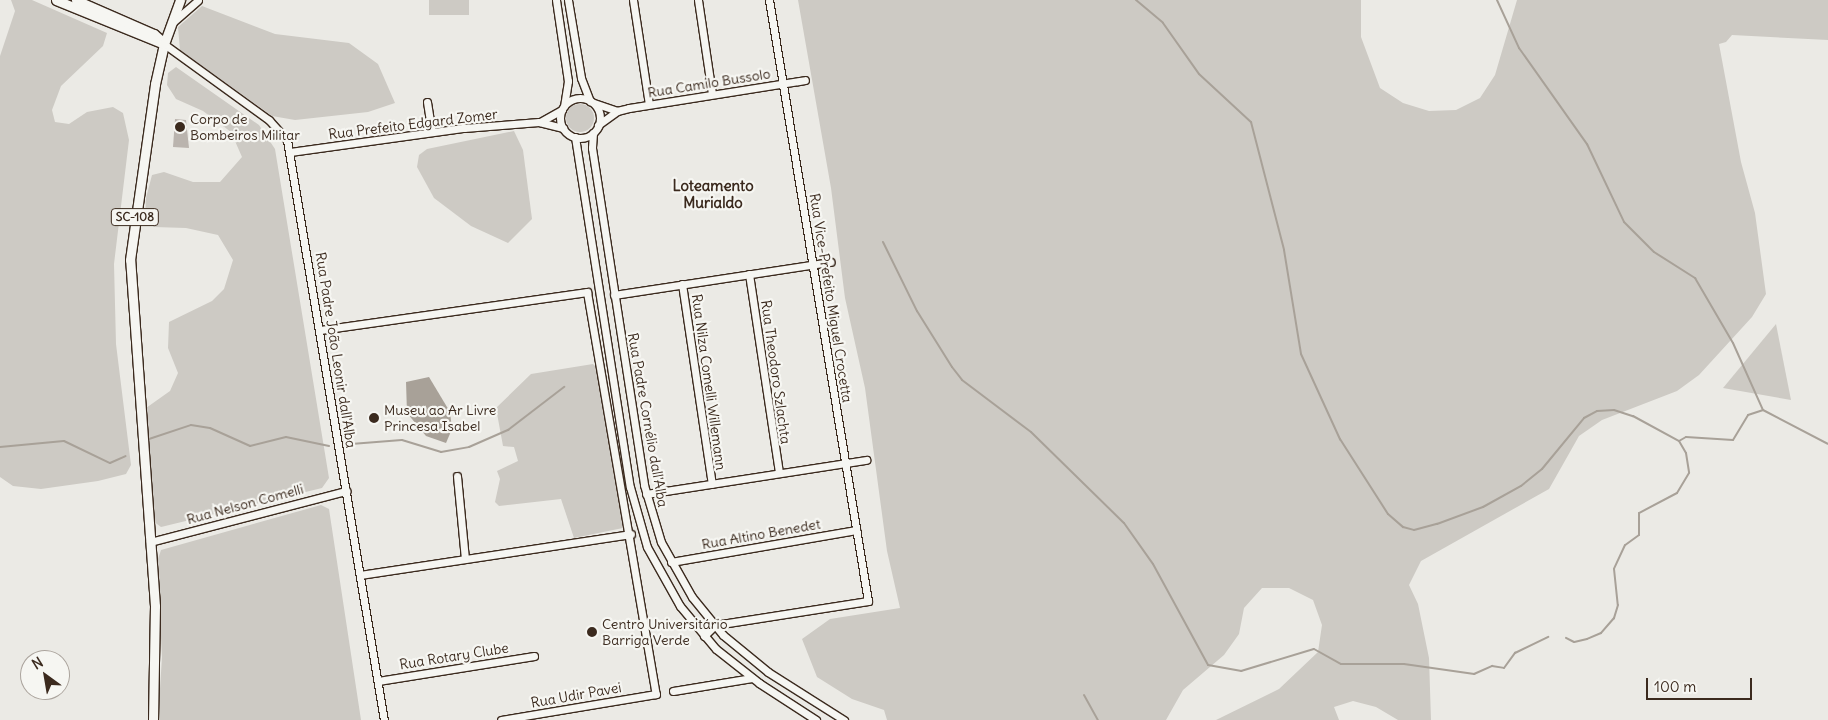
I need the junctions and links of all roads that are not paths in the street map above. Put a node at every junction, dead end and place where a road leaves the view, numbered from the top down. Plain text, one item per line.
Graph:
1 (56, 0) edge
2 (76, 0) edge
3 (180, 0) edge
4 (198, 0) edge
5 (556, 0) edge
6 (568, 0) edge
7 (633, 0) edge
8 (698, 0) edge
9 (769, 0) edge
10 (171, 24) junction
11 (164, 44) junction
12 (806, 80) dead end
13 (783, 84) junction
14 (712, 94) junction
15 (427, 102) dead end
16 (592, 102) junction
17 (649, 104) junction
18 (563, 108) junction
19 (617, 111) junction
20 (539, 122) junction
21 (598, 126) junction
22 (563, 128) junction
23 (432, 132) junction
24 (593, 133) junction
25 (575, 137) junction
26 (290, 152) junction
27 (830, 262) dead end
28 (813, 264) junction
29 (749, 274) junction
30 (682, 284) junction
31 (614, 294) junction
32 (320, 330) junction
33 (866, 460) dead end
34 (845, 463) junction
35 (779, 473) junction
36 (457, 476) dead end
37 (712, 484) junction
38 (346, 491) junction
39 (646, 494) junction
40 (856, 530) junction
41 (631, 534) junction
42 (150, 542) junction
43 (465, 560) junction
44 (671, 562) junction
45 (360, 574) junction
46 (715, 626) junction
47 (704, 636) junction
48 (534, 656) dead end
49 (752, 678) junction
50 (378, 681) junction
51 (673, 691) dead end
52 (153, 720) edge
53 (384, 720) edge
54 (501, 720) edge
55 (816, 720) edge
56 (844, 720) edge

1 - 11 main road
2 - 11 main road
3 - 10 main road, SC-108
4 - 10 street
5 - 18 street
6 - 16 street
7 - 17 street
8 - 14 street
9 - 13 street, Rua Vice-Prefeito Miguel Crocetta
10 - 11 main road, SC-108
11 - 26 street, Rua Padre João Leonir dall'Alba
11 - 42 main road, SC-108
12 - 13 street, Rua Camilo Bussolo
13 - 14 street, Rua Camilo Bussolo
13 - 28 street, Rua Vice-Prefeito Miguel Crocetta
14 - 17 street, Rua Camilo Bussolo
15 - 23 street
16 - 18 street
16 - 19 street
16 - 21 street
17 - 19 street, Rua Camilo Bussolo
18 - 20 street, Rua Prefeito Edgard Zomer
18 - 22 street
19 - 21 street, Rua Camilo Bussolo
20 - 22 street, Rua Prefeito Edgard Zomer
20 - 23 street, Rua Prefeito Edgard Zomer
21 - 24 street
22 - 25 street
23 - 26 street, Rua Prefeito Edgard Zomer
24 - 25 street
24 - 31 street, Rua Padre Cornélio dall'Alba
25 - 47 street, Rua Padre Cornélio dall'Alba
26 - 32 street, Rua Padre João Leonir dall'Alba
27 - 28 street
28 - 29 street
28 - 34 street, Rua Vice-Prefeito Miguel Crocetta
29 - 30 street
29 - 35 street, Rua Theodoro Szlachta
30 - 31 street
30 - 37 street, Rua Nilza Comelli Willemann
31 - 39 street, Rua Padre Cornélio dall'Alba
32 - 38 street, Rua Padre João Leonir dall'Alba
32 - 41 street
33 - 34 street
34 - 35 street
34 - 40 street, Rua Vice-Prefeito Miguel Crocetta
35 - 37 street
36 - 43 street
37 - 39 street
38 - 42 street, Rua Nelson Comelli
38 - 45 street, Rua Padre João Leonir dall'Alba
39 - 44 street, Rua Padre Cornélio dall'Alba
40 - 44 street, Rua Altino Benedet
40 - 46 street, Rua Vice-Prefeito Miguel Crocetta
41 - 43 street
41 - 54 street, Rua Udir Pavei
42 - 52 main road, SC-108
43 - 45 street
44 - 46 street, Rua Padre Cornélio dall'Alba
45 - 50 street, Rua Padre João Leonir dall'Alba
46 - 47 street
46 - 56 street, Rua Padre Cornélio dall'Alba
47 - 49 street, Rua Padre Cornélio dall'Alba
48 - 50 street, Rua Rotary Clube
49 - 51 street
49 - 55 street, Rua Padre Cornélio dall'Alba
50 - 53 street, Rua Padre João Leonir dall'Alba

